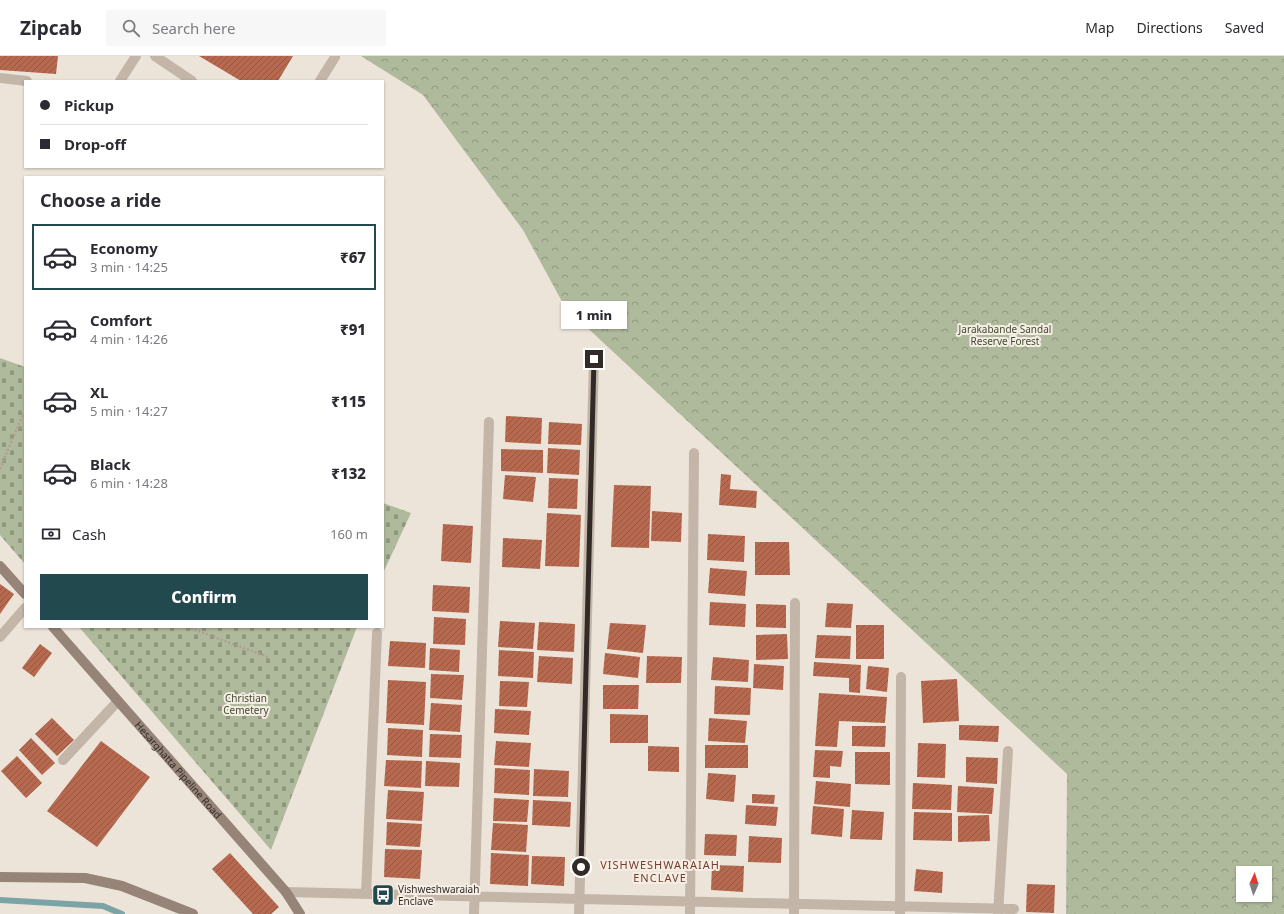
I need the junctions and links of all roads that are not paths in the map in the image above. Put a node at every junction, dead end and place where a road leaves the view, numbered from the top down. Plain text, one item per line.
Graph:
1 (136, 56) edge
2 (154, 56) edge
3 (335, 57) edge
4 (0, 78) edge
5 (121, 80) edge
6 (190, 80) edge
7 (321, 80) edge
8 (24, 81) edge
9 (594, 359) dead end
10 (489, 422) dead end
11 (694, 453) dead end
12 (0, 566) edge
13 (24, 593) edge
14 (795, 603) dead end
15 (24, 609) edge
16 (54, 628) edge
17 (378, 633) dead end
18 (0, 637) edge
19 (901, 677) dead end
20 (118, 701) junction
21 (1008, 751) dead end
22 (63, 760) dead end
23 (0, 877) edge
24 (286, 892) junction
25 (366, 894) junction
26 (476, 897) junction
27 (580, 899) junction
28 (691, 902) junction
29 (794, 909) edge
30 (1014, 909) dead end
31 (900, 910) edge
32 (998, 911) edge
33 (192, 914) edge
34 (300, 914) edge
35 (474, 914) edge
36 (579, 914) edge
37 (690, 914) edge

1 - 5 street
2 - 6 street
3 - 7 street
4 - 8 street
9 - 27 street
10 - 26 street
11 - 28 street
12 - 13 main road
14 - 29 street
15 - 18 street
16 - 20 main road, Hesarghatta Pipeline Road
17 - 25 street
19 - 31 street
20 - 22 street
20 - 24 main road, Hesarghatta Pipeline Road
21 - 32 street
23 - 33 main road
24 - 25 street
24 - 34 main road, Hesarghatta Pipeline Road
25 - 26 street
26 - 27 street
26 - 35 street
27 - 28 street
27 - 36 street
28 - 29 street
28 - 37 street
29 - 31 street
30 - 32 street
31 - 32 street

